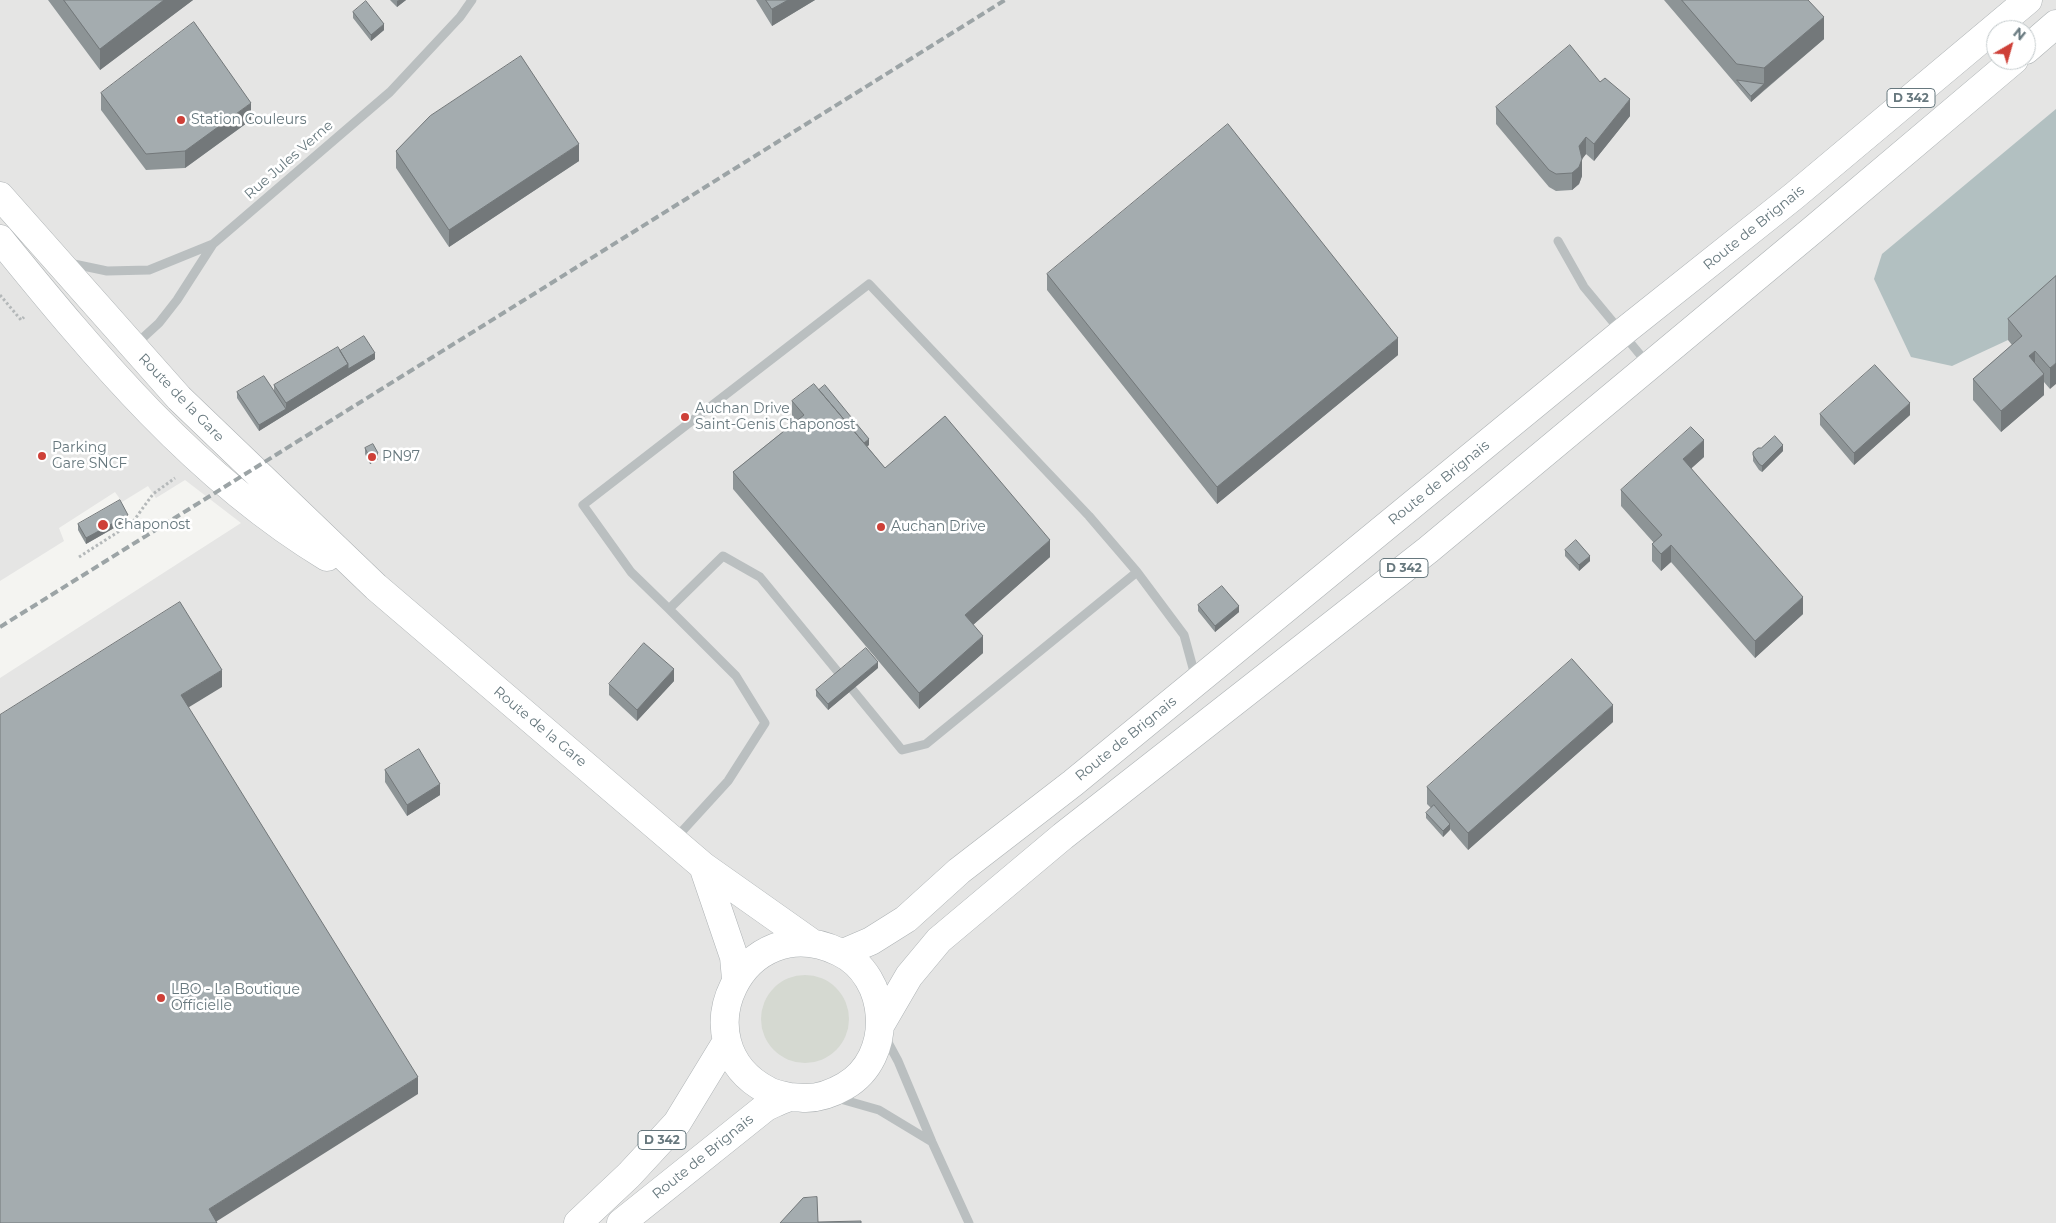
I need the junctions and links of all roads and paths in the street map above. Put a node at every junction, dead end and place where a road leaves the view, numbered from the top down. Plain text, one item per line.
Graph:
1 (472, 0) edge
2 (2028, 0) edge
3 (2056, 24) edge
4 (2036, 41) edge
5 (2002, 70) edge
6 (0, 196) edge
7 (0, 239) edge
8 (1558, 241) dead end
9 (213, 244) junction
10 (56, 259) junction
11 (1623, 332) junction
12 (132, 347) junction
13 (1649, 366) junction
14 (200, 461) junction
15 (79, 557) dead end
16 (1137, 572) junction
17 (376, 587) junction
18 (669, 609) junction
19 (1196, 681) junction
20 (673, 840) junction
21 (703, 866) junction
22 (812, 943) junction
23 (842, 953) junction
24 (736, 979) junction
25 (881, 1027) junction
26 (727, 1041) junction
27 (827, 1095) junction
28 (789, 1097) junction
29 (932, 1142) junction
30 (578, 1223) edge
31 (621, 1223) edge
32 (969, 1223) edge

1 - 9 street, Rue Jules Verne
2 - 11 main road, Route de Brignais / D 342
3 - 4 main road
5 - 13 main road, D 342
6 - 10 main road, Route de la Gare
7 - 14 main road, Route de la Gare
8 - 11 street
9 - 10 street
9 - 12 street, Rue Jules Verne
10 - 12 main road, Route de la Gare
11 - 13 street
11 - 19 main road, Route de Brignais / D 342
12 - 17 main road, Route de la Gare
13 - 25 main road, D 342
14 - 15 path
14 - 17 main road, Route de la Gare
16 - 18 street
16 - 18 street
16 - 19 street
17 - 20 main road, Route de la Gare
18 - 20 street
19 - 23 main road, Route de Brignais / D 342
20 - 21 main road, Route de la Gare
21 - 22 main road, Route de la Gare
21 - 24 main road
22 - 23 main road
22 - 24 main road
23 - 25 main road
24 - 26 main road
25 - 27 main road
25 - 29 street
26 - 28 main road
26 - 30 main road, D 342
27 - 28 main road
27 - 29 street
28 - 31 main road, Route de Brignais / D 342
29 - 32 street

